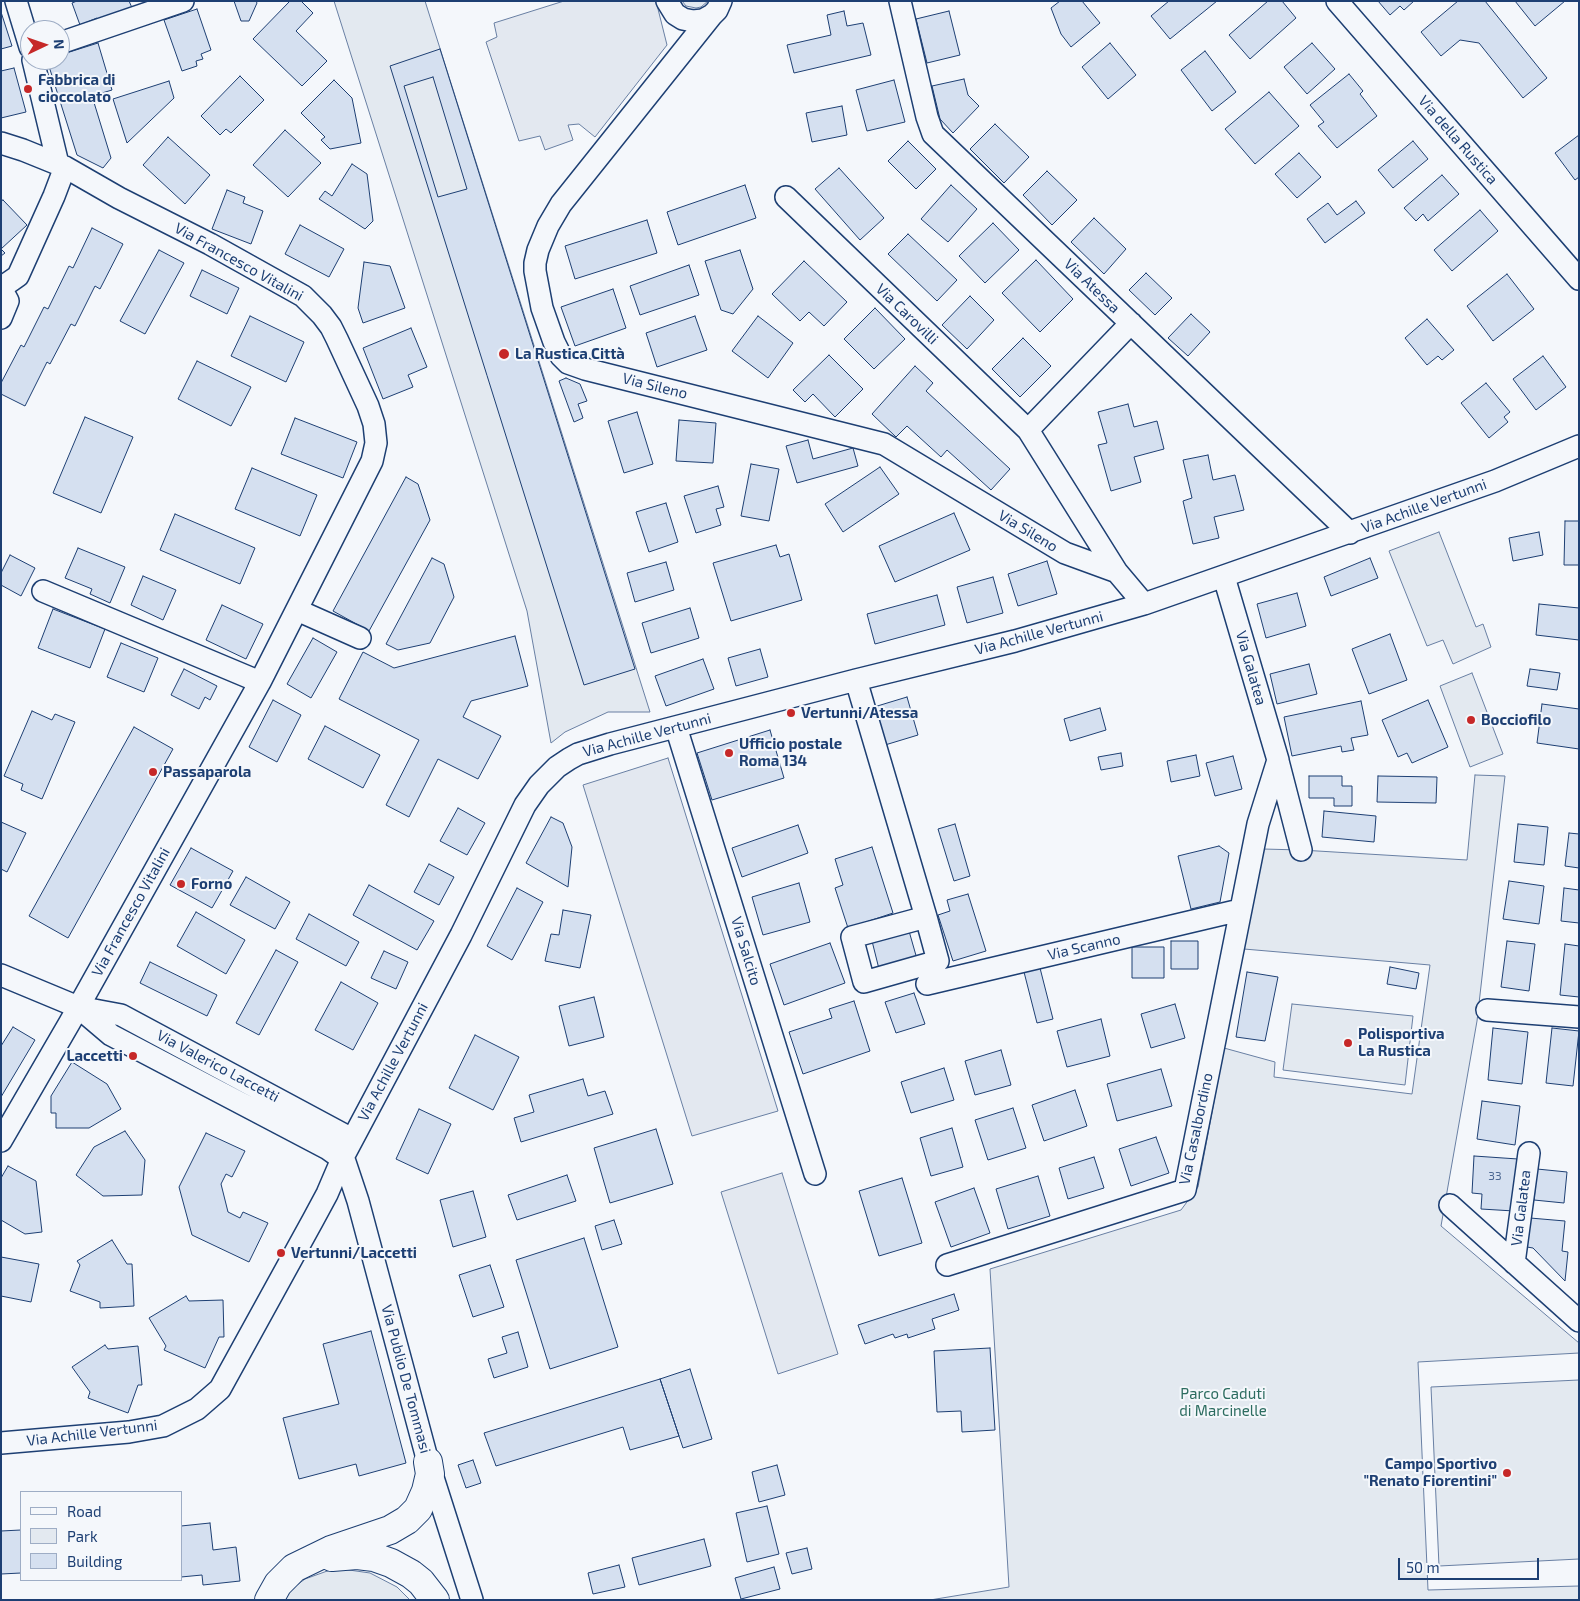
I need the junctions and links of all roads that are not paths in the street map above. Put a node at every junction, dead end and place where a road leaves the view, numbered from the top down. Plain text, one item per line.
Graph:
1 (16, 1) edge
2 (183, 1) edge
3 (667, 1) edge
4 (900, 1) edge
5 (1337, 1) edge
6 (716, 8) edge
7 (22, 20) edge
8 (70, 39) edge
9 (36, 70) edge
10 (1, 143) edge
11 (61, 165) junction
12 (786, 197) dead end
13 (1579, 279) edge
14 (1, 288) edge
15 (1, 318) edge
16 (1131, 322) junction
17 (1028, 430) junction
18 (1579, 446) edge
19 (1350, 533) junction
20 (1117, 572) junction
21 (1224, 577) junction
22 (43, 590) dead end
23 (1144, 604) junction
24 (297, 610) junction
25 (360, 638) dead end
26 (856, 680) junction
27 (260, 682) junction
28 (676, 727) junction
29 (1278, 760) junction
30 (1301, 850) dead end
31 (1240, 910) junction
32 (926, 917) dead end
33 (1, 974) edge
34 (927, 984) dead end
35 (78, 1007) junction
36 (1487, 1010) dead end
37 (121, 1015) junction
38 (1579, 1017) edge
39 (111, 1035) junction
40 (264, 1090) junction
41 (254, 1110) junction
42 (352, 1138) junction
43 (1, 1141) edge
44 (1528, 1153) dead end
45 (342, 1159) junction
46 (815, 1174) dead end
47 (1450, 1205) dead end
48 (1514, 1263) junction
49 (947, 1265) dead end
50 (1579, 1321) edge
51 (1, 1443) edge
52 (428, 1462) junction
53 (306, 1562) junction
54 (269, 1600) edge
55 (435, 1600) edge
56 (472, 1600) edge

1 - 7 street
2 - 8 street
3 - 6 street
4 - 16 street, Via Atessa
5 - 13 street, Via della Rustica
6 - 20 street, Via Sileno
9 - 11 street
10 - 11 street, Via Francesco Vitalini
11 - 14 street
11 - 24 street, Via Francesco Vitalini
12 - 17 street, Via Carovilli
14 - 15 street
16 - 17 street
16 - 19 street, Via Atessa
17 - 20 street, Via Carovilli
18 - 19 street, Via Achille Vertunni
19 - 21 street, Via Achille Vertunni
20 - 23 street, Via Carovilli
21 - 23 street, Via Achille Vertunni
21 - 29 street, Via Galatea
22 - 27 street
23 - 26 street, Via Achille Vertunni
24 - 25 street
24 - 27 street, Via Francesco Vitalini
26 - 28 street, Via Achille Vertunni
26 - 32 street
27 - 35 street, Via Francesco Vitalini
28 - 42 street, Via Achille Vertunni
28 - 46 street, Via Salcito
29 - 30 street, Via Galatea
29 - 31 street, Via Casalbordino
31 - 34 street, Via Scanno
31 - 49 street, Via Casalbordino
33 - 35 street, Via Valerico Laccetti
35 - 37 street, Via Valerico Laccetti
35 - 39 street, Via Valerico Laccetti
35 - 43 street, Via Francesco Vitalini
36 - 38 street
37 - 39 street
37 - 40 street, Via Valerico Laccetti
39 - 41 street, Via Valerico Laccetti
40 - 41 street
40 - 42 street, Via Valerico Laccetti
41 - 45 street, Via Valerico Laccetti
42 - 45 street, Via Achille Vertunni
44 - 48 street, Via Galatea
45 - 51 street, Via Achille Vertunni
45 - 52 street, Via Publio De Tommasi
47 - 48 street, Via Galatea
48 - 50 street, Via Galatea
52 - 53 highway
52 - 56 street, Via Publio De Tommasi
53 - 54 highway
53 - 55 highway

